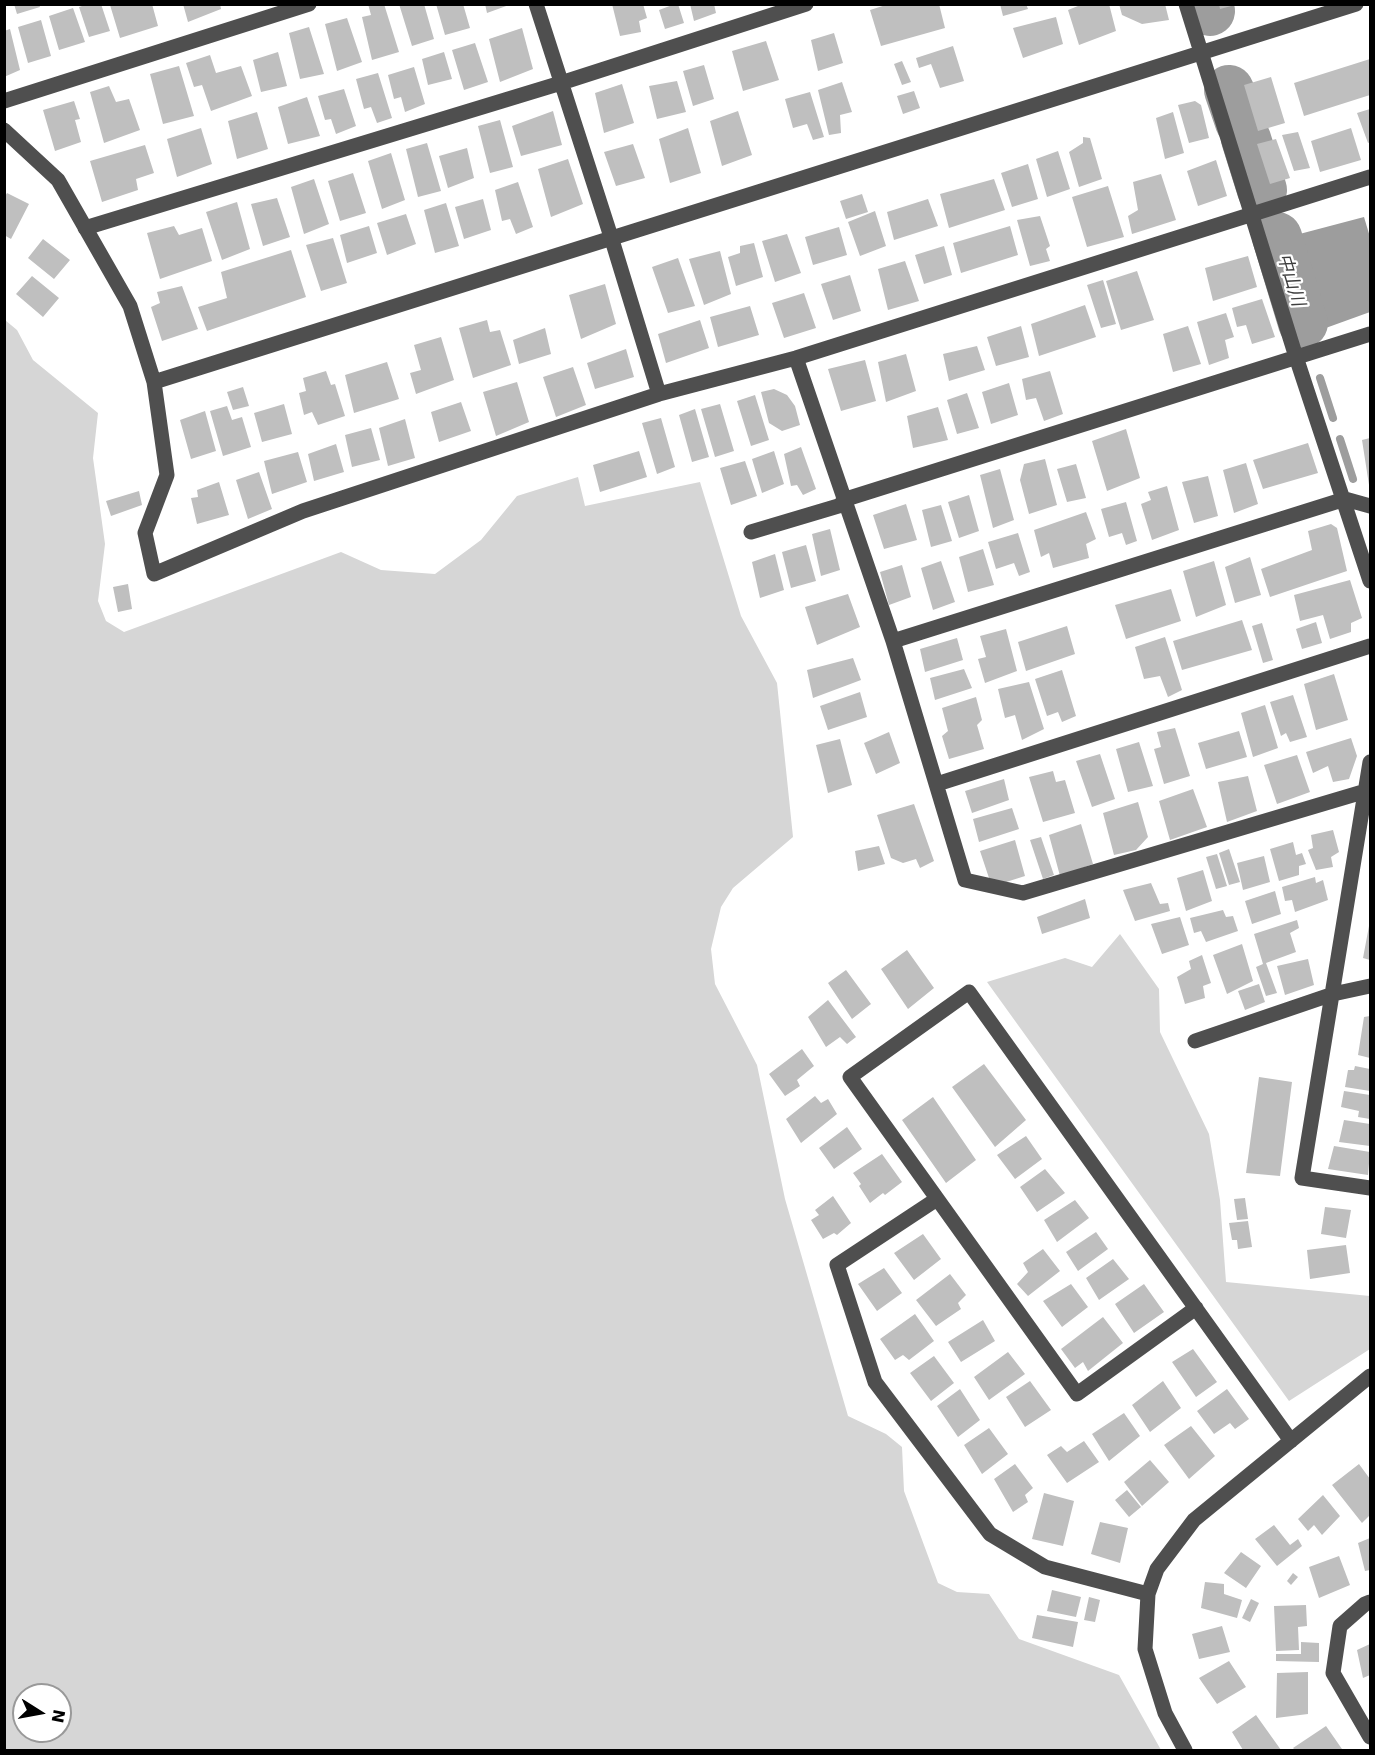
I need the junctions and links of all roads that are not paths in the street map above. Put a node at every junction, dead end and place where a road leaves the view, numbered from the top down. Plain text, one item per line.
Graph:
1 (309, 4) edge
2 (536, 4) edge
3 (806, 4) edge
4 (1186, 4) edge
5 (1356, 4) edge
6 (1200, 53) junction
7 (561, 83) junction
8 (4, 101) edge
9 (4, 130) edge
10 (1371, 177) edge
11 (1252, 215) junction
12 (85, 228) junction
13 (612, 240) junction
14 (1371, 334) edge
15 (1296, 357) junction
16 (796, 358) junction
17 (154, 382) junction
18 (658, 394) junction
19 (1345, 499) junction
20 (844, 502) junction
21 (1371, 506) edge
22 (751, 532) dead end
23 (1371, 581) edge
24 (893, 641) junction
25 (1371, 646) edge
26 (1371, 762) edge
27 (937, 784) junction
28 (1366, 791) junction
29 (1371, 986) edge
30 (1333, 994) junction
31 (1195, 1041) dead end
32 (1371, 1188) edge
33 (937, 1199) junction
34 (1196, 1308) junction
35 (1371, 1376) edge
36 (1291, 1441) junction
37 (1148, 1594) junction
38 (1371, 1602) edge
39 (1371, 1737) edge
40 (1185, 1750) edge

1 - 8 street
2 - 7 street
3 - 7 street
4 - 6 street
5 - 6 street
6 - 11 street
6 - 13 street
7 - 12 street
7 - 13 street
9 - 12 street
10 - 11 street
11 - 15 street
11 - 16 street
12 - 17 street
13 - 17 street
13 - 18 street
14 - 15 street
15 - 19 street
15 - 20 street
16 - 18 street
16 - 20 street
17 - 18 street
19 - 21 street
19 - 23 street
19 - 24 street
20 - 22 street
20 - 24 street
24 - 27 street
25 - 27 street
26 - 28 street
27 - 28 street
28 - 30 street
29 - 30 street
30 - 31 street
30 - 32 street
33 - 34 street
33 - 34 street
33 - 37 street
34 - 36 street
35 - 36 street
36 - 37 street
37 - 40 street
38 - 39 street

